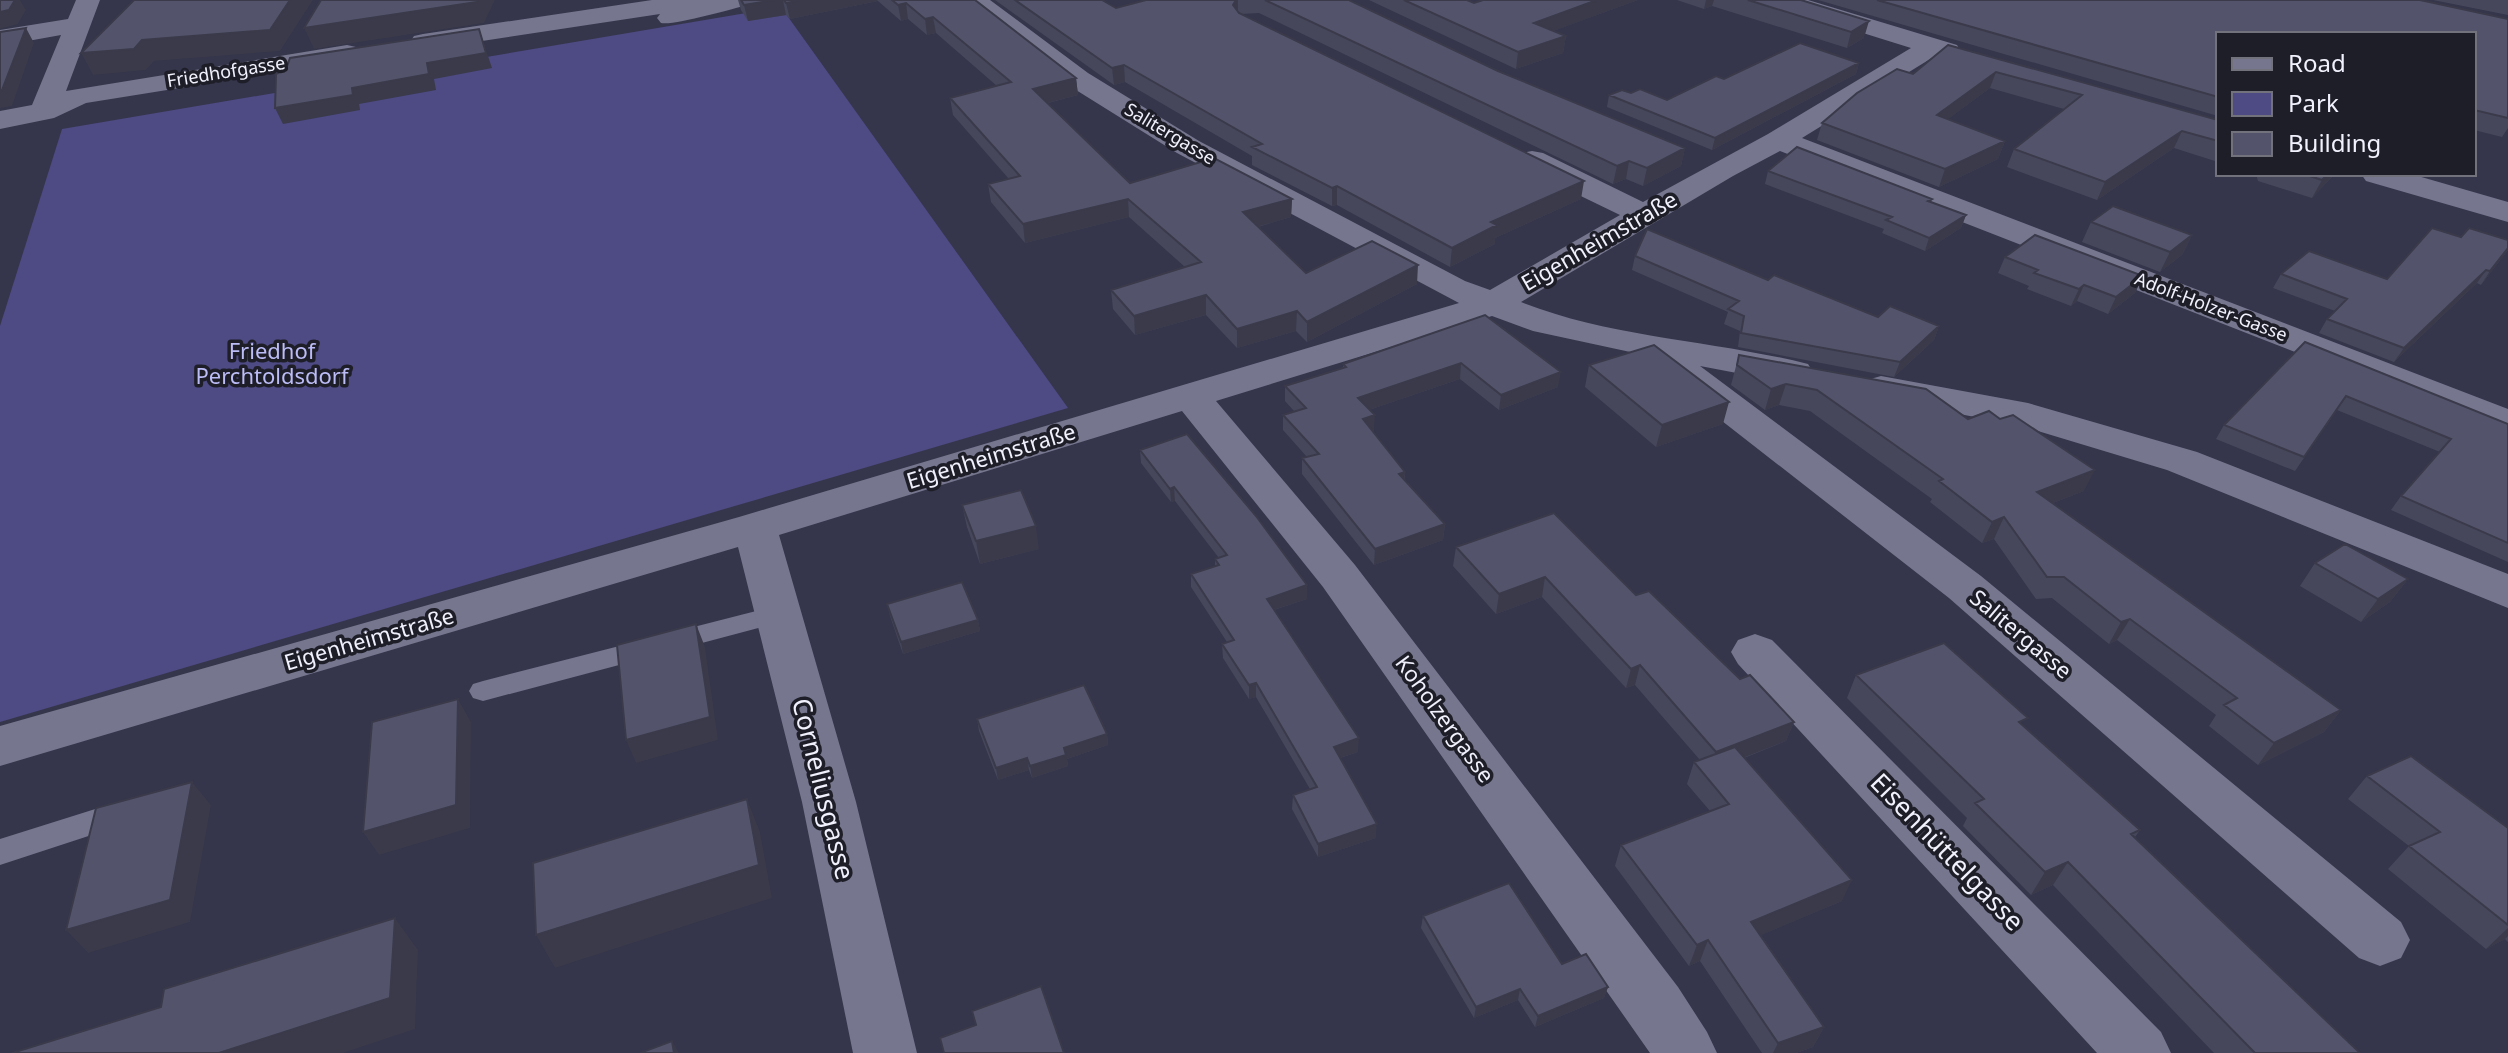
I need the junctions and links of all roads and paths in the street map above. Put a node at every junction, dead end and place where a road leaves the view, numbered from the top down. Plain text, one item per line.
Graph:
1 (738, 0) edge
2 (974, 0) edge
3 (1782, 0) edge
4 (85, 12) edge
5 (304, 37) edge
6 (0, 38) edge
7 (1931, 47) junction
8 (403, 54) edge
9 (1977, 59) edge
10 (364, 60) edge
11 (287, 72) junction
12 (44, 112) junction
13 (0, 120) edge
14 (1779, 140) junction
15 (1503, 146) edge
16 (2384, 176) edge
17 (2508, 212) edge
18 (1644, 215) junction
19 (1491, 305) junction
20 (1648, 345) junction
21 (1191, 396) junction
22 (2508, 423) edge
23 (755, 527) junction
24 (2508, 592) edge
25 (776, 615) junction
26 (1755, 652) dead end
27 (483, 691) dead end
28 (0, 746) edge
29 (108, 817) edge
30 (0, 852) edge
31 (2380, 940) dead end
32 (885, 1053) edge
33 (1685, 1053) edge
34 (2139, 1053) edge

1 - 8 street
2 - 19 street, Salitergasse
3 - 7 street
4 - 6 street
4 - 12 street
5 - 11 street
7 - 9 street
7 - 14 street, Eigenheimstraße
10 - 11 street, Friedhofgasse
11 - 12 street, Friedhofgasse
12 - 13 street, Friedhofgasse
14 - 18 street, Eigenheimstraße
14 - 22 street, Adolf-Holzer-Gasse
15 - 18 street
16 - 17 street
18 - 19 street, Eigenheimstraße
19 - 20 street, Salitergasse
19 - 21 street, Eigenheimstraße
20 - 24 street, Salitergasse
20 - 31 street, Salitergasse
21 - 23 street, Eigenheimstraße
21 - 33 street, Koholzergasse
23 - 25 street, Corneliusgasse
23 - 28 street, Eigenheimstraße
25 - 27 lane
25 - 32 street, Corneliusgasse
26 - 34 street, Eisenhüttelgasse
29 - 30 lane

